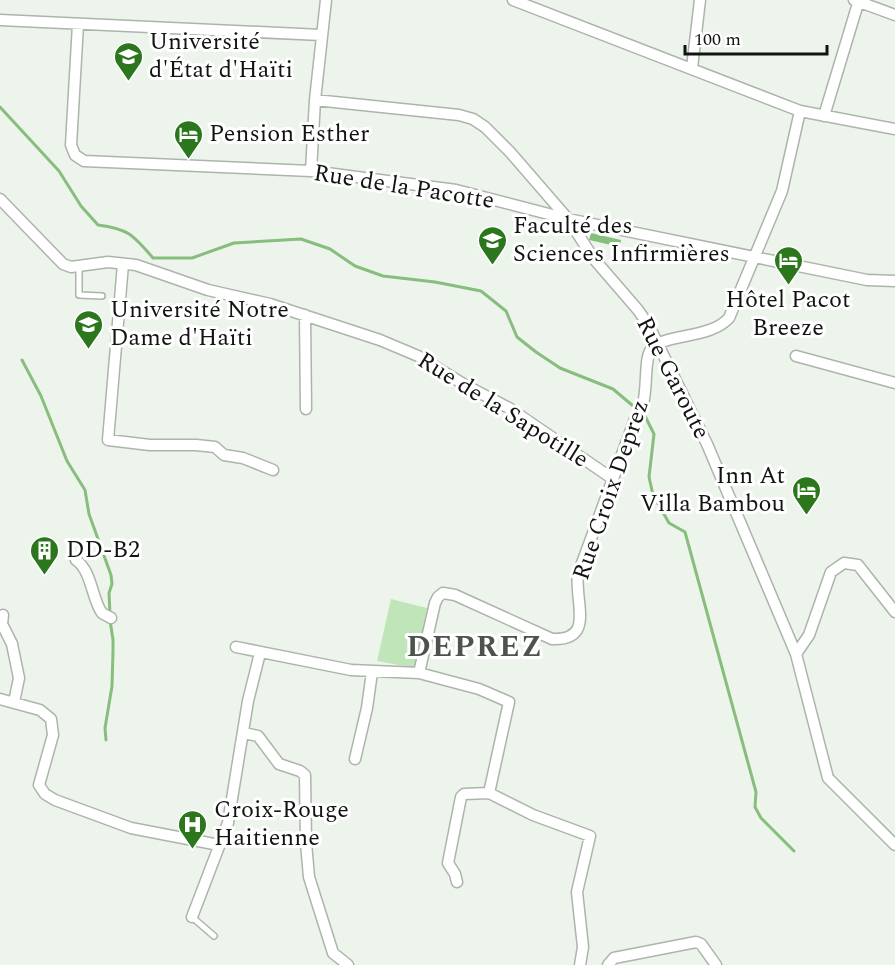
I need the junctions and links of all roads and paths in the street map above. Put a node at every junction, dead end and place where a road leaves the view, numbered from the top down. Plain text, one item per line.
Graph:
1 (326, 0) edge
2 (513, 0) edge
3 (700, 0) edge
4 (857, 0) edge
5 (895, 15) edge
6 (0, 20) edge
7 (78, 24) junction
8 (321, 35) junction
9 (692, 68) junction
10 (315, 100) junction
11 (800, 111) junction
12 (824, 116) junction
13 (895, 129) edge
14 (310, 171) junction
15 (0, 199) edge
16 (568, 219) junction
17 (754, 257) junction
18 (123, 264) junction
19 (79, 266) junction
20 (895, 281) edge
21 (102, 296) dead end
22 (304, 315) junction
23 (659, 344) junction
24 (796, 356) dead end
25 (895, 383) edge
26 (306, 409) dead end
27 (273, 470) dead end
28 (613, 479) junction
29 (76, 560) dead end
30 (895, 612) edge
31 (3, 615) dead end
32 (111, 618) dead end
33 (236, 647) dead end
34 (260, 653) junction
35 (796, 654) junction
36 (372, 672) junction
37 (419, 673) junction
38 (0, 699) edge
39 (14, 702) junction
40 (244, 733) junction
41 (355, 759) dead end
42 (489, 793) junction
43 (219, 845) junction
44 (895, 845) edge
45 (457, 882) dead end
46 (192, 917) joint
47 (214, 936) dead end
48 (348, 965) edge
49 (580, 965) edge
50 (609, 965) edge
51 (716, 965) edge

1 - 8 street
2 - 9 street
3 - 9 street
4 - 5 street
4 - 12 street
6 - 7 street
7 - 8 street
7 - 14 street, Rue de la Pacotte
8 - 10 street
9 - 11 street
10 - 14 street
10 - 16 street, Rue Garoute
11 - 12 street
11 - 17 street
12 - 13 street
14 - 16 street, Rue de la Pacotte
15 - 19 street
16 - 17 street, Rue de la Pacotte
16 - 23 street, Rue Garoute
17 - 20 street, Rue de la Pacotte
17 - 23 street
18 - 19 street, Rue de la Sapotille
18 - 22 street, Rue de la Sapotille
18 - 27 street
19 - 21 lane
22 - 26 street
22 - 28 street, Rue de la Sapotille
23 - 28 street, Rue Croix Deprez
23 - 35 street, Rue Garoute
24 - 25 street
28 - 37 street, Rue Croix Deprez
29 - 32 street
30 - 35 street
31 - 39 street
33 - 34 street
34 - 36 street
34 - 40 street
35 - 44 street, Rue Garoute
36 - 37 street
36 - 41 street
37 - 42 street
38 - 39 street
39 - 43 street
40 - 43 street
40 - 48 street
42 - 45 street
42 - 49 street
43 - 46 street
46 - 47 lane
50 - 51 street

